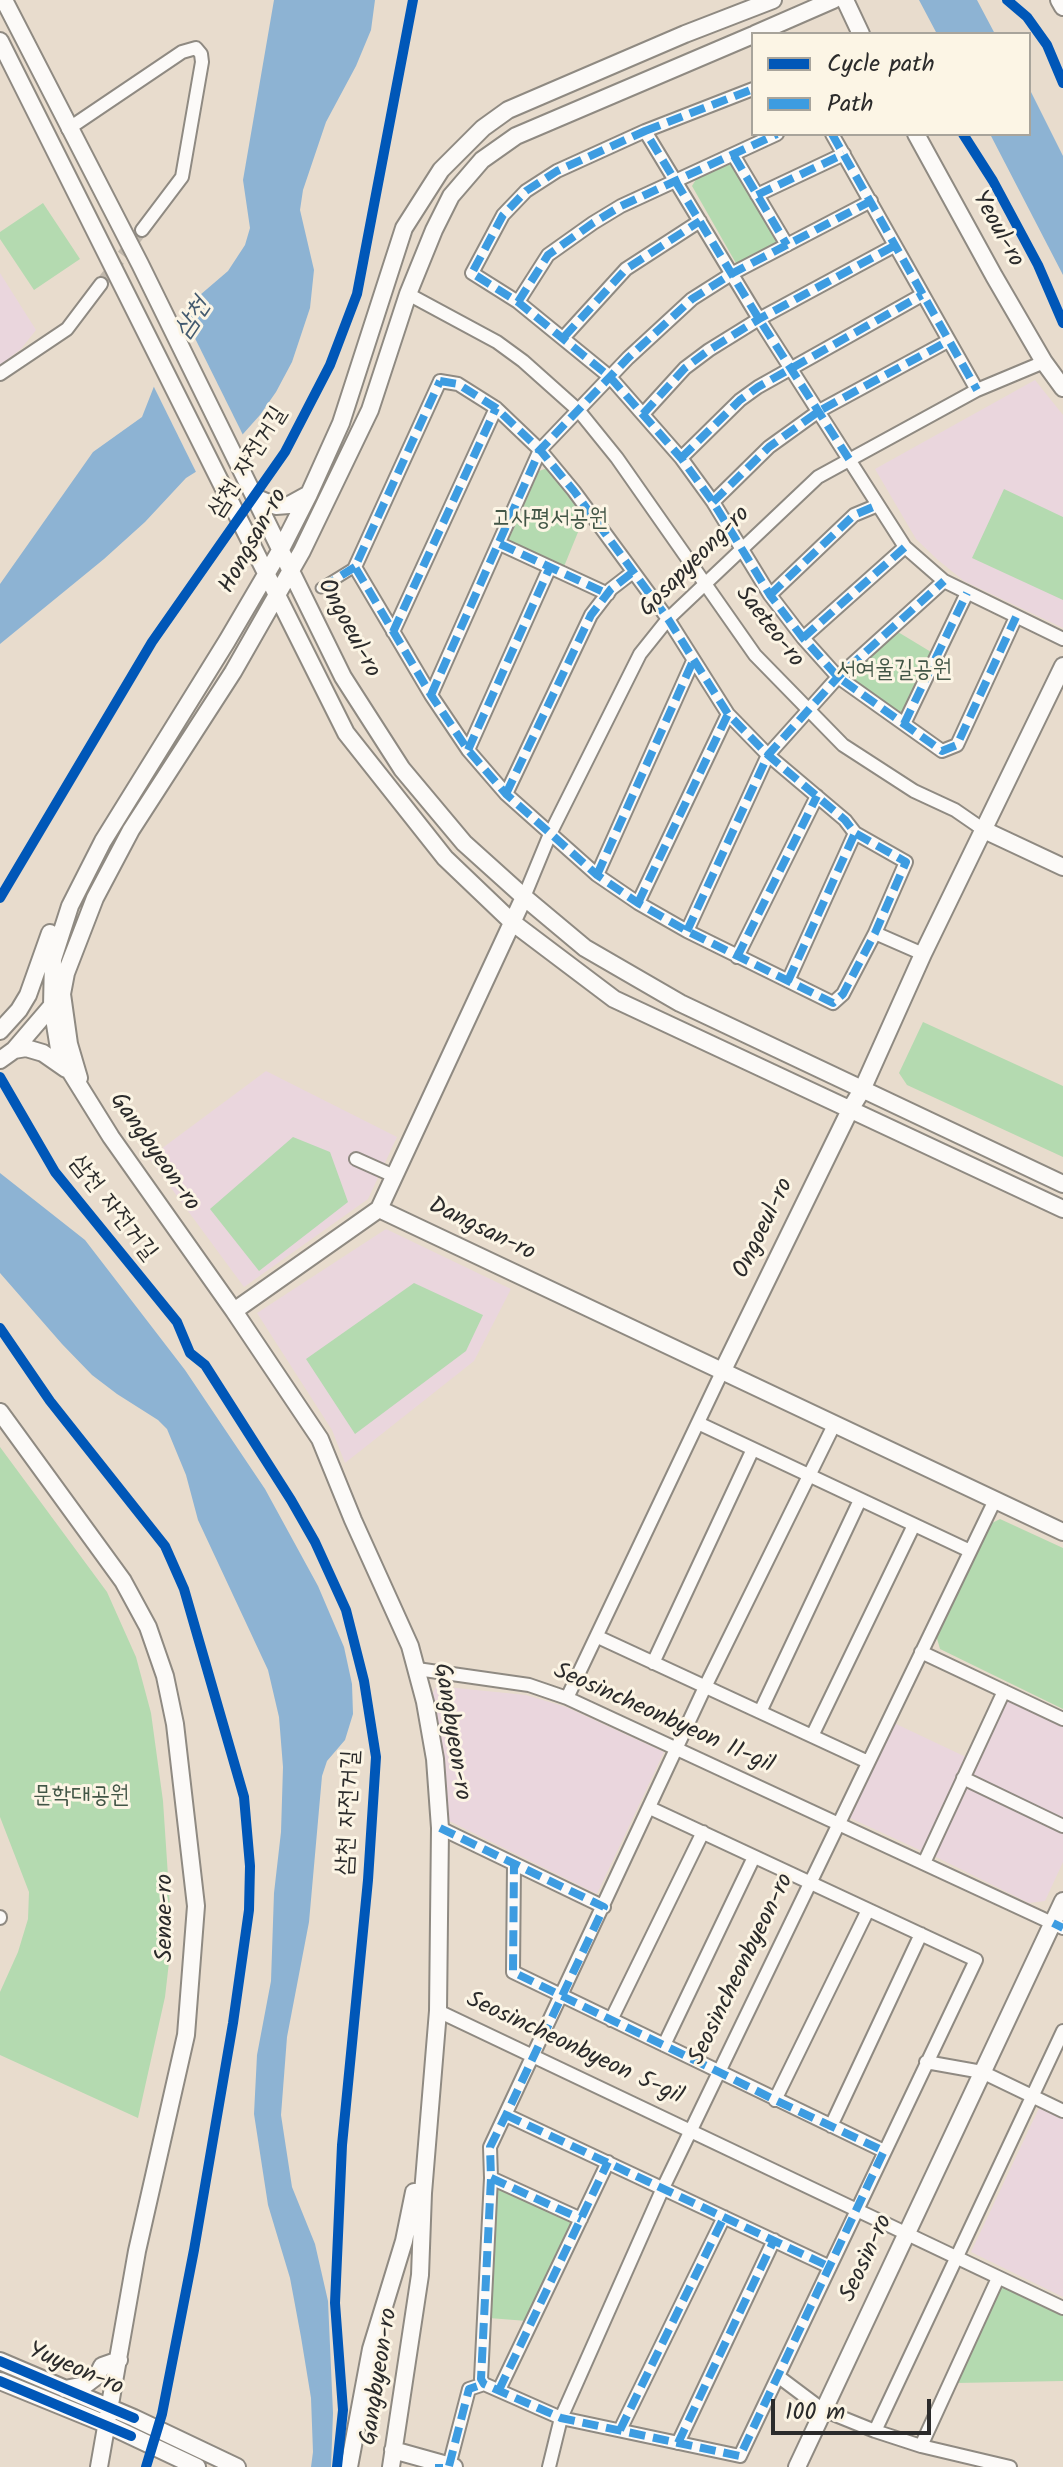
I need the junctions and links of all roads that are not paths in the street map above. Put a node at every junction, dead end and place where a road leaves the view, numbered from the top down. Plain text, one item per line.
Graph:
1 (4, 0) edge
2 (773, 0) edge
3 (833, 0) edge
4 (845, 0) edge
5 (1059, 0) edge
6 (1063, 7) edge
7 (759, 32) edge
8 (860, 32) edge
9 (751, 35) edge
10 (0, 41) edge
11 (751, 90) edge
12 (68, 129) junction
13 (645, 131) junction
14 (773, 136) edge
15 (833, 136) edge
16 (917, 136) edge
17 (844, 154) junction
18 (734, 156) junction
19 (675, 182) junction
20 (100, 188) junction
21 (757, 195) junction
22 (80, 199) junction
23 (871, 201) junction
24 (700, 221) junction
25 (142, 230) tunnel mouth
26 (787, 245) junction
27 (894, 246) junction
28 (733, 273) junction
29 (101, 284) tunnel mouth
30 (408, 294) junction
31 (922, 295) junction
32 (518, 302) junction
33 (759, 319) junction
34 (564, 337) junction
35 (948, 341) junction
36 (1044, 362) junction
37 (792, 368) junction
38 (0, 374) edge
39 (610, 377) junction
40 (1063, 388) edge
41 (977, 390) junction
42 (496, 408) junction
43 (579, 411) junction
44 (819, 411) junction
45 (643, 414) junction
46 (540, 450) junction
47 (681, 458) junction
48 (849, 459) junction
49 (309, 494) junction
50 (713, 502) junction
51 (878, 505) junction
52 (272, 514) junction
53 (500, 544) junction
54 (905, 547) junction
55 (281, 549) junction
56 (742, 550) junction
57 (355, 567) junction
58 (550, 567) junction
59 (291, 569) junction
60 (633, 572) junction
61 (267, 573) junction
62 (944, 581) junction
63 (704, 583) junction
64 (321, 588) dead end
65 (278, 592) junction
66 (967, 593) junction
67 (608, 594) junction
68 (770, 595) junction
69 (1016, 617) junction
70 (668, 619) junction
71 (393, 632) junction
72 (803, 638) junction
73 (1063, 639) edge
74 (693, 661) junction
75 (1063, 666) edge
76 (838, 677) junction
77 (431, 695) junction
78 (808, 712) junction
79 (728, 714) junction
80 (904, 724) junction
81 (468, 750) junction
82 (768, 755) junction
83 (506, 794) junction
84 (817, 796) junction
85 (984, 830) junction
86 (855, 833) junction
87 (550, 834) junction
88 (1063, 867) edge
89 (597, 875) junction
90 (524, 897) junction
91 (638, 903) junction
92 (70, 906) junction
93 (512, 922) junction
94 (687, 931) junction
95 (875, 933) junction
96 (923, 954) junction
97 (737, 957) junction
98 (788, 981) junction
99 (57, 1000) junction
100 (2, 1029) edge
101 (7, 1055) edge
102 (68, 1071) junction
103 (862, 1090) junction
104 (84, 1095) junction
105 (851, 1108) junction
106 (356, 1159) dead end
107 (394, 1176) junction
108 (1063, 1184) edge
109 (379, 1209) junction
110 (1063, 1209) edge
111 (234, 1311) junction
112 (722, 1372) junction
113 (0, 1412) edge
114 (698, 1423) junction
115 (834, 1425) junction
116 (753, 1449) junction
117 (810, 1476) junction
118 (860, 1500) junction
119 (995, 1500) junction
120 (914, 1525) junction
121 (1063, 1532) edge
122 (970, 1551) junction
123 (598, 1637) junction
124 (921, 1652) junction
125 (653, 1663) junction
126 (417, 1669) junction
127 (705, 1687) junction
128 (1004, 1691) junction
129 (567, 1698) junction
130 (760, 1712) junction
131 (1063, 1719) edge
132 (812, 1736) junction
133 (677, 1749) junction
134 (868, 1762) junction
135 (963, 1778) junction
136 (650, 1808) junction
137 (839, 1823) junction
138 (1063, 1826) edge
139 (440, 1828) junction
140 (703, 1832) junction
141 (754, 1857) junction
142 (924, 1863) junction
143 (514, 1864) junction
144 (810, 1883) junction
145 (1063, 1901) edge
146 (604, 1907) junction
147 (868, 1910) junction
148 (1058, 1926) edge
149 (921, 1934) junction
150 (562, 1996) junction
151 (438, 2011) junction
152 (611, 2020) junction
153 (1063, 2031) edge
154 (664, 2045) junction
155 (534, 2056) junction
156 (1057, 2057) edge
157 (926, 2062) junction
158 (719, 2072) junction
159 (982, 2072) junction
160 (1032, 2096) junction
161 (775, 2100) junction
162 (1063, 2111) edge
163 (506, 2115) junction
164 (831, 2126) junction
165 (691, 2129) junction
166 (884, 2151) junction
167 (608, 2162) junction
168 (491, 2178) junction
169 (663, 2188) junction
170 (423, 2193) junction
171 (857, 2210) junction
172 (724, 2217) junction
173 (423, 2219) junction
174 (581, 2219) junction
175 (906, 2234) junction
176 (774, 2240) junction
177 (404, 2241) junction
178 (957, 2258) junction
179 (830, 2267) junction
180 (998, 2278) junction
181 (1063, 2308) edge
182 (119, 2360) junction
183 (0, 2361) edge
184 (779, 2377) junction
185 (0, 2381) edge
186 (484, 2384) junction
187 (65, 2389) junction
188 (499, 2390) junction
189 (823, 2410) junction
190 (109, 2417) junction
191 (561, 2418) junction
192 (620, 2430) junction
193 (875, 2431) junction
194 (678, 2443) junction
195 (921, 2446) junction
196 (393, 2450) junction
197 (738, 2461) edge
198 (445, 2466) edge
199 (99, 2467) edge
200 (197, 2467) edge
201 (237, 2467) edge
202 (349, 2467) edge
203 (391, 2467) edge
204 (549, 2467) edge
205 (797, 2467) edge
206 (1010, 2467) edge

1 - 12 street, Ongoeul-ro
2 - 49 street, Hongsan-ro
3 - 7 street, Hongsan-ro
4 - 8 street
5 - 6 street
9 - 30 street, Hongsan-ro
10 - 22 street, Ongoeul-ro
11 - 13 street
12 - 20 street, Ongoeul-ro
12 - 25 street
13 - 19 street
13 - 32 street
14 - 18 street
15 - 17 street
16 - 36 street, Yeoul-ro
17 - 21 street
17 - 23 street
18 - 19 street
18 - 21 street
19 - 24 street
19 - 32 street
20 - 22 street
20 - 52 street, Ongoeul-ro
21 - 26 street
22 - 61 street, Ongoeul-ro
23 - 26 street
23 - 27 street
24 - 28 street
24 - 34 street
26 - 28 street
27 - 31 street
27 - 33 street
28 - 33 street
28 - 39 street
29 - 38 street
30 - 43 street, Saeteo-ro
30 - 59 street, Hongsan-ro
31 - 35 street
31 - 37 street
32 - 34 street
33 - 37 street
33 - 45 street
34 - 39 street
35 - 41 street
35 - 44 street
36 - 40 street, Yeoul-ro
36 - 41 street, Gosapyeong-ro
37 - 44 street
37 - 47 street
39 - 43 street
39 - 45 street
41 - 48 street, Gosapyeong-ro
42 - 46 street
42 - 57 street
42 - 71 street
43 - 46 street
43 - 63 street, Saeteo-ro
44 - 48 street
44 - 50 street
45 - 47 street
46 - 53 street
46 - 60 street
47 - 50 street
48 - 51 street
48 - 56 street, Gosapyeong-ro
49 - 52 street
49 - 55 street, Hongsan-ro
50 - 56 street
51 - 54 street
51 - 68 street
52 - 55 street, Ongoeul-ro
53 - 58 street
53 - 77 street
54 - 62 street
54 - 72 street
55 - 59 street, Ongoeul-ro
55 - 61 street, Hongsan-ro
56 - 63 street, Gosapyeong-ro
56 - 68 street
57 - 64 street
57 - 71 street
58 - 67 street
58 - 81 street
59 - 65 street, Hongsan-ro
59 - 90 street, Ongoeul-ro
60 - 67 street
60 - 70 street
61 - 65 street, Ongoeul-ro
61 - 92 street, Hongsan-ro
62 - 66 street
62 - 76 street
63 - 70 street, Gosapyeong-ro
63 - 78 street, Saeteo-ro
65 - 93 street, Ongoeul-ro
65 - 99 street, Hongsan-ro
66 - 69 street
66 - 80 street
67 - 83 street
68 - 72 street
69 - 73 street
69 - 80 street
70 - 74 street
70 - 87 street, Gosapyeong-ro
71 - 77 street
72 - 76 street
74 - 79 street
74 - 89 street
75 - 85 street
76 - 78 street
76 - 80 street
77 - 81 street
78 - 82 street
78 - 85 street, Saeteo-ro
79 - 82 street
79 - 91 street
81 - 83 street
82 - 84 street
82 - 94 street
83 - 87 street
84 - 86 street
84 - 97 street
85 - 88 street, Saeteo-ro
85 - 96 street
86 - 95 street
86 - 98 street
87 - 89 street
87 - 90 street, Gosapyeong-ro
89 - 91 street
90 - 93 street, Gosapyeong-ro
90 - 103 street, Ongoeul-ro
91 - 94 street
92 - 99 street, Gangbyeon-ro
92 - 100 street, Hongsan-ro
93 - 105 street, Ongoeul-ro
93 - 107 street
94 - 97 street
95 - 96 street
95 - 98 street
96 - 103 street
97 - 98 street
99 - 101 street, Hongsan-ro
99 - 102 street, Gangbyeon-ro
99 - 104 street, Gangbyeon-ro
101 - 102 street
102 - 104 street, Gangbyeon-ro
103 - 105 street, Ongoeul-ro
103 - 108 street, Ongoeul-ro
104 - 111 street, Gangbyeon-ro
105 - 110 street, Ongoeul-ro
105 - 112 street, Ongoeul-ro
106 - 107 street
107 - 109 street
109 - 111 street
109 - 112 street, Dangsan-ro
111 - 126 street, Gangbyeon-ro
112 - 114 street
112 - 115 street, Dangsan-ro
113 - 182 street, Senae-ro
114 - 116 street
114 - 123 street
115 - 117 street
115 - 119 street, Dangsan-ro
116 - 117 street
116 - 125 street
117 - 118 street
117 - 127 street
118 - 120 street
118 - 130 street
119 - 121 street, Dangsan-ro
119 - 122 street, Seosincheonbyeon-ro
120 - 122 street
120 - 132 street
122 - 124 street, Seosincheonbyeon-ro
123 - 125 street
123 - 129 street
124 - 128 street
124 - 134 street, Seosincheonbyeon-ro
125 - 127 street
126 - 129 street, Seosincheonbyeon 11-gil
126 - 139 street, Gangbyeon-ro
127 - 130 street
127 - 133 street
128 - 131 street
128 - 135 street
129 - 133 street, Seosincheonbyeon 11-gil
130 - 132 street
132 - 134 street
133 - 136 street
133 - 137 street, Seosincheonbyeon 11-gil
134 - 137 street, Seosincheonbyeon-ro
135 - 138 street
135 - 142 street
136 - 140 street
136 - 146 street
137 - 142 street, Seosincheonbyeon 11-gil
137 - 144 street, Seosincheonbyeon-ro
139 - 143 street
139 - 151 street, Gangbyeon-ro
140 - 141 street
140 - 152 street
141 - 144 street
141 - 154 street
142 - 148 street, Seosincheonbyeon 11-gil
143 - 146 street
143 - 150 street
144 - 147 street
144 - 158 street, Seosincheonbyeon-ro
145 - 148 street, Seosin-ro
146 - 150 street
147 - 149 street
147 - 161 street
148 - 159 street, Seosin-ro
149 - 157 street
149 - 164 street
150 - 152 street
150 - 155 street
151 - 155 street, Seosincheonbyeon 5-gil
151 - 170 street, Gangbyeon-ro
152 - 154 street
153 - 156 street
154 - 158 street
155 - 163 street
155 - 165 street, Seosincheonbyeon 5-gil
156 - 160 street
157 - 159 street
157 - 166 street
158 - 161 street
158 - 165 street, Seosincheonbyeon-ro
159 - 160 street
159 - 175 street, Seosin-ro
160 - 162 street
160 - 178 street
161 - 164 street
163 - 167 street
163 - 168 street
164 - 166 street
165 - 169 street, Seosincheonbyeon-ro
165 - 171 street, Seosincheonbyeon 5-gil
166 - 171 street
167 - 169 street
167 - 174 street
168 - 174 street
168 - 186 street
169 - 172 street
169 - 191 street, Seosincheonbyeon-ro
170 - 173 street, Gangbyeon-ro
170 - 177 street
171 - 175 street, Seosincheonbyeon 5-gil
171 - 179 street
172 - 176 street
172 - 192 street
173 - 177 street
173 - 196 street, Gangbyeon-ro
174 - 188 street
175 - 178 street, Seosincheonbyeon 5-gil
175 - 189 street, Seosin-ro
176 - 179 street
176 - 194 street
177 - 202 street
178 - 180 street, Seosincheonbyeon 5-gil
178 - 193 street
179 - 184 street
180 - 181 street, Seosincheonbyeon 5-gil
180 - 195 street
182 - 187 street
182 - 190 street, Senae-ro
183 - 187 street, Yuyeon-ro
184 - 189 street
184 - 197 street
185 - 190 street, Yuyeon-ro
186 - 188 street
186 - 198 street
187 - 190 street, Yuyeon-ro
188 - 191 street
189 - 193 street
189 - 205 street, Seosin-ro
190 - 199 street, Senae-ro
190 - 200 street, Yuyeon-ro
190 - 201 street, Yuyeon-ro
191 - 192 street
191 - 204 street, Seosincheonbyeon-ro
192 - 194 street
193 - 195 street
194 - 197 street
195 - 206 street
196 - 198 street
196 - 203 street, Gangbyeon-ro

